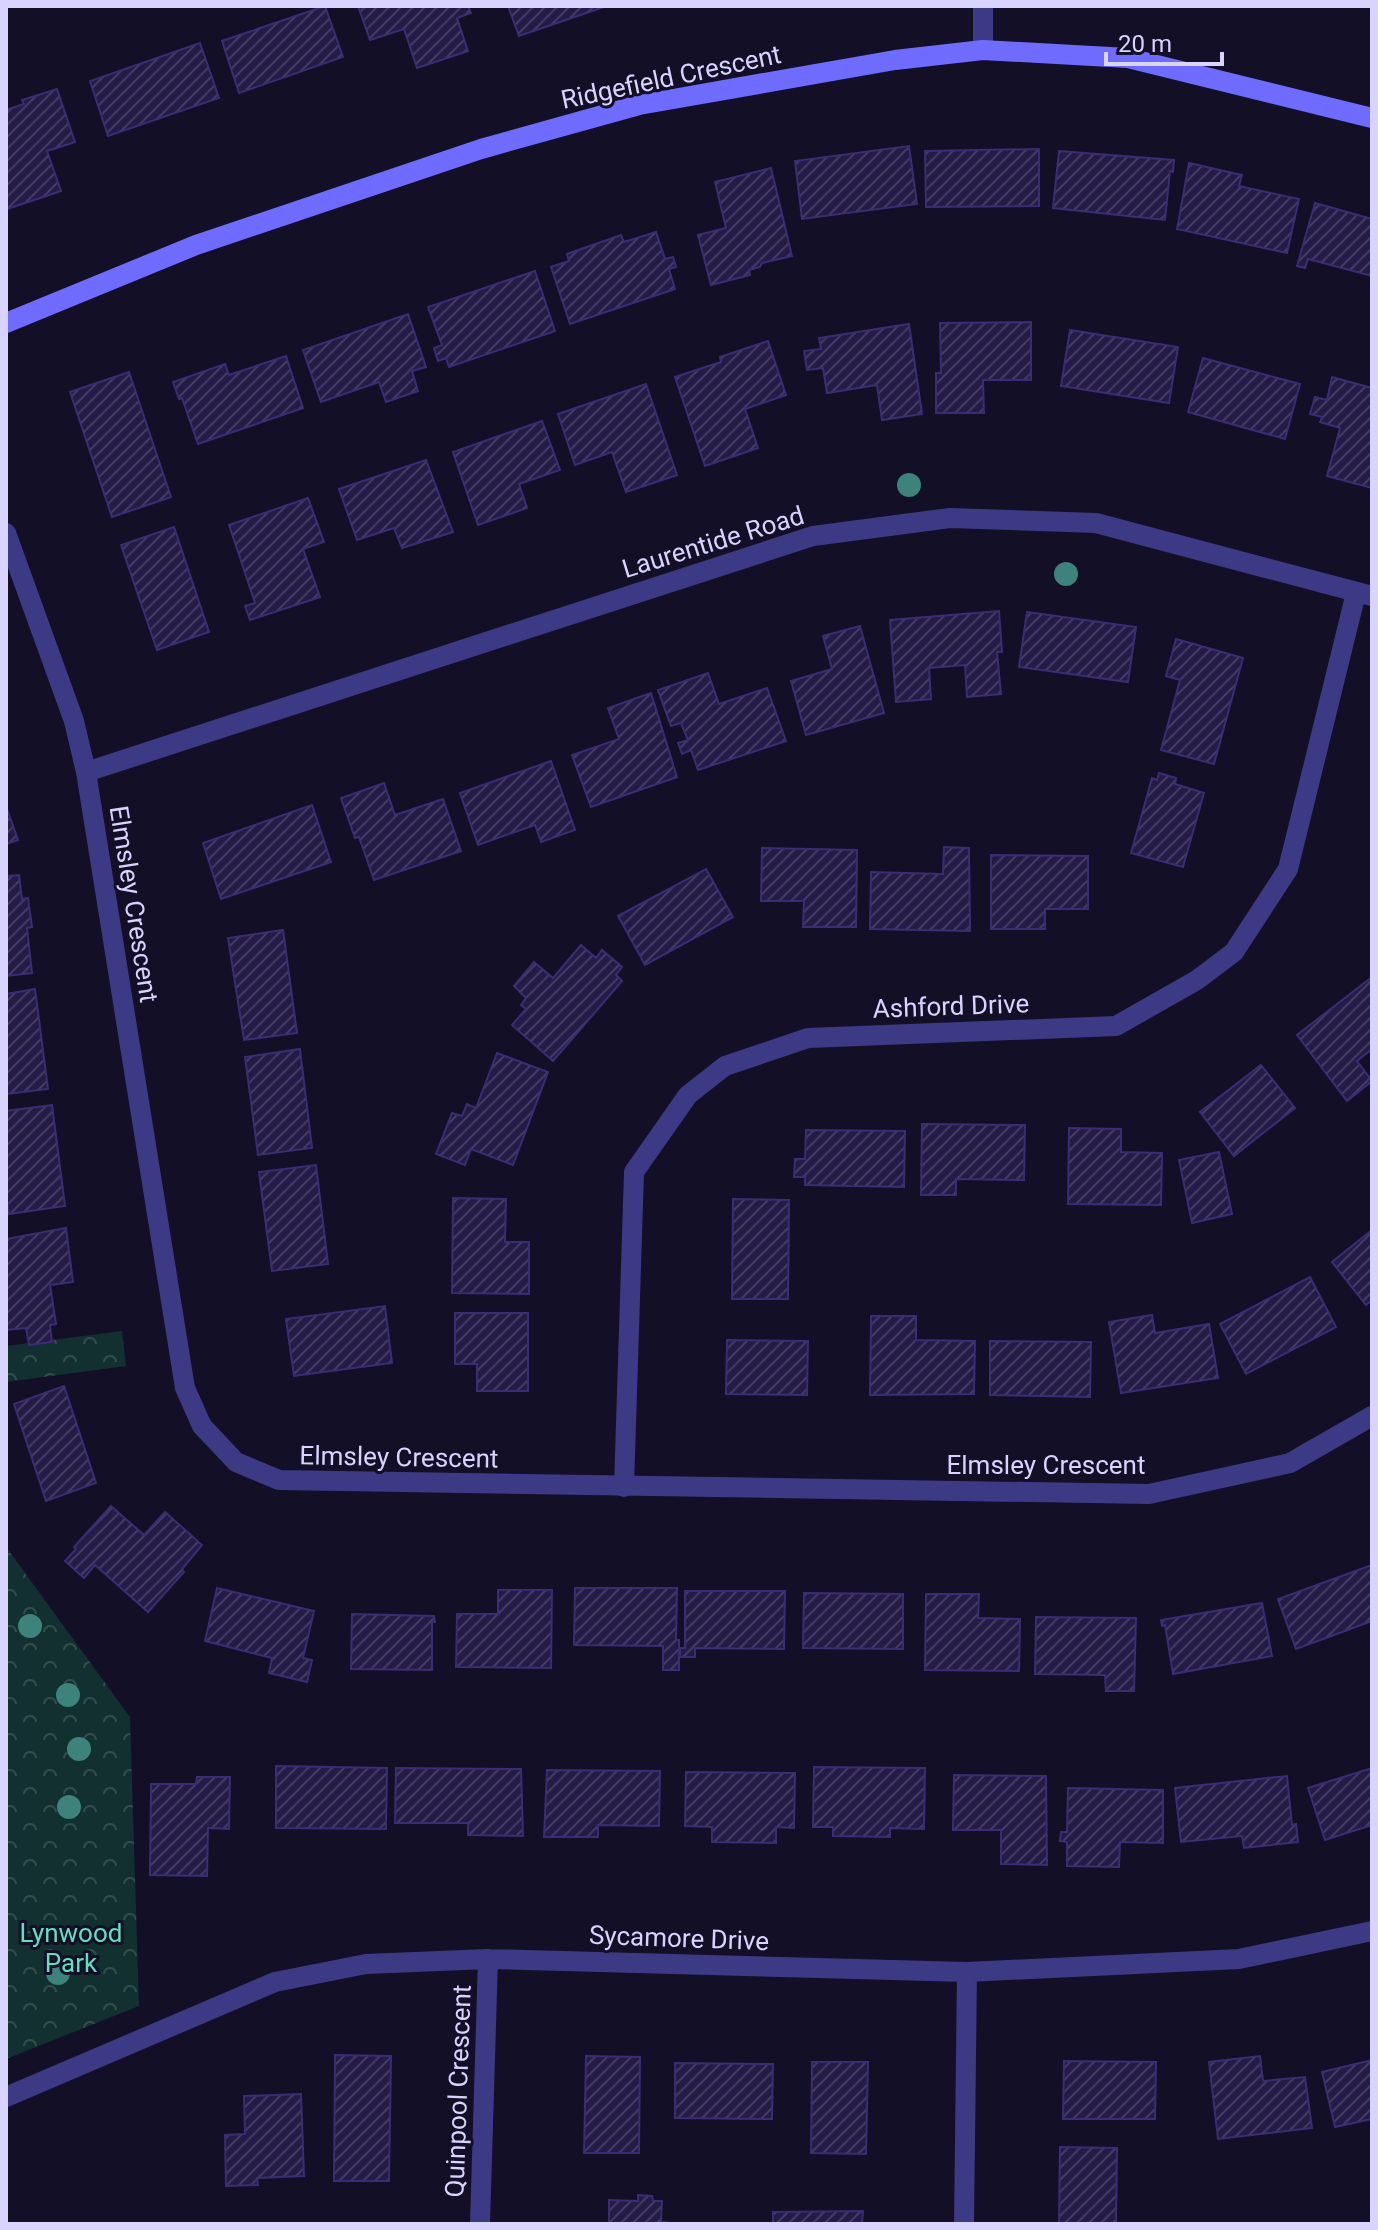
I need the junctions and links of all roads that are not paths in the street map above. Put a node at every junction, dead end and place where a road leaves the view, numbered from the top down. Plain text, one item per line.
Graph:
1 (983, 6) edge
2 (983, 50) junction
3 (1372, 118) edge
4 (6, 323) edge
5 (6, 533) edge
6 (1364, 595) edge
7 (86, 772) junction
8 (1372, 1416) edge
9 (624, 1487) junction
10 (1372, 1931) edge
11 (488, 1959) junction
12 (967, 1972) junction
13 (6, 2097) edge
14 (480, 2224) edge
15 (964, 2224) edge

1 - 2 street
2 - 3 street, Ridgefield Crescent
2 - 4 street, Ridgefield Crescent
5 - 7 street, Elmsley Crescent
6 - 7 street, Laurentide Road
6 - 9 street, Ashford Drive
7 - 9 street, Elmsley Crescent
8 - 9 street, Elmsley Crescent
10 - 12 street, Sycamore Drive
11 - 12 street, Sycamore Drive
11 - 13 street, Sycamore Drive
11 - 14 street, Quinpool Crescent
12 - 15 street

